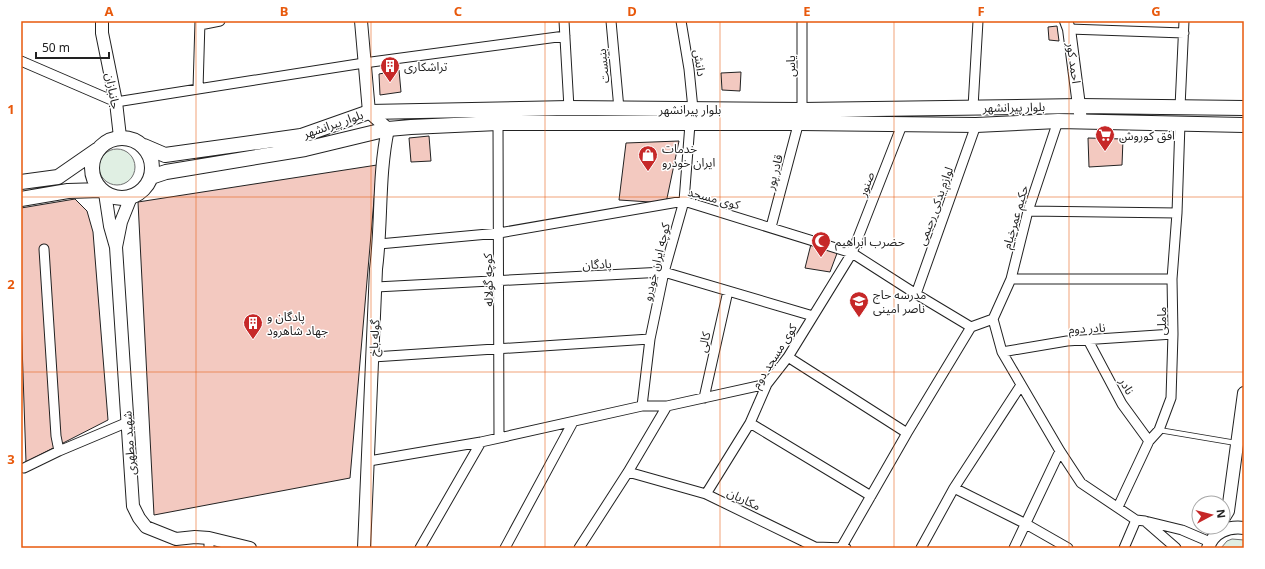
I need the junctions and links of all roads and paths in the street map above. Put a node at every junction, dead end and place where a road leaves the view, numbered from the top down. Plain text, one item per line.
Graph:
1 (102, 21) edge
2 (220, 21) edge
3 (361, 21) edge
4 (564, 21) edge
5 (611, 21) edge
6 (681, 21) edge
7 (802, 21) edge
8 (978, 21) edge
9 (1184, 21) edge
10 (200, 23) edge
11 (1067, 25) edge
12 (1184, 33) junction
13 (565, 36) junction
14 (21, 61) edge
15 (364, 63) junction
16 (198, 89) junction
17 (116, 102) junction
18 (1080, 106) junction
19 (973, 107) junction
20 (1180, 107) junction
21 (568, 108) junction
22 (1244, 108) edge
23 (620, 109) junction
24 (693, 109) junction
25 (369, 112) junction
26 (801, 116) junction
27 (1058, 121) junction
28 (1081, 121) junction
29 (498, 123) junction
30 (1180, 123) junction
31 (690, 124) junction
32 (1244, 124) edge
33 (902, 125) junction
34 (976, 125) junction
35 (388, 129) junction
36 (120, 138) junction
37 (144, 146) junction
38 (97, 150) junction
39 (151, 177) junction
40 (21, 182) edge
41 (103, 191) junction
42 (131, 197) junction
43 (21, 199) edge
44 (684, 201) junction
45 (1028, 211) junction
46 (1177, 213) junction
47 (771, 227) junction
48 (499, 233) junction
49 (379, 244) junction
50 (116, 247) junction
51 (44, 249) dead end
52 (852, 253) junction
53 (664, 272) junction
54 (1010, 279) junction
55 (1172, 279) junction
56 (500, 281) junction
57 (376, 287) junction
58 (728, 291) junction
59 (916, 294) junction
60 (813, 316) junction
61 (993, 319) junction
62 (971, 326) junction
63 (1173, 334) junction
64 (650, 339) junction
65 (1088, 340) junction
66 (500, 349) junction
67 (1002, 352) junction
68 (373, 357) junction
69 (788, 357) junction
70 (767, 384) junction
71 (1021, 385) junction
72 (1244, 393) edge
73 (704, 398) junction
74 (642, 406) junction
75 (667, 406) junction
76 (128, 422) junction
77 (573, 422) junction
78 (750, 423) junction
79 (1158, 430) junction
80 (907, 433) junction
81 (499, 437) junction
82 (1149, 441) junction
83 (481, 442) junction
84 (1238, 443) junction
85 (59, 451) junction
86 (1060, 451) junction
87 (369, 460) junction
88 (24, 468) dead end
89 (628, 472) junction
90 (954, 488) junction
91 (706, 494) junction
92 (1230, 495) edge
93 (871, 496) junction
94 (1118, 507) junction
95 (1141, 520) junction
96 (1026, 524) junction
97 (1244, 528) edge
98 (1214, 535) edge
99 (209, 543) edge
100 (1209, 545) edge
101 (509, 547) edge
102 (844, 547) edge
103 (250, 548) edge
104 (364, 548) edge
105 (420, 548) edge
106 (579, 548) edge
107 (921, 548) edge
108 (1014, 548) edge
109 (1068, 548) edge
110 (1124, 548) edge
111 (1176, 548) edge

1 - 17 street, جانبازان
2 - 10 street
3 - 15 street
4 - 13 street
5 - 23 street, بنبست
6 - 24 street, دانش
7 - 26 street, یاس
8 - 19 street
9 - 12 street
10 - 16 street
11 - 12 street
11 - 18 street, احمد کور
12 - 20 street
13 - 15 street
13 - 21 street
14 - 17 street
15 - 16 street
15 - 25 street
16 - 17 street
17 - 36 street, جانبازان
18 - 19 main road, بلوار پیرانشهر
18 - 20 main road, بلوار پیرانشهر
18 - 28 street, احمد کور
19 - 26 main road, بلوار پیرانشهر
20 - 22 main road, بلوار پیرانشهر
21 - 23 main road, بلوار پیرانشهر
21 - 25 main road, بلوار پیرانشهر
23 - 24 main road, بلوار پیرانشهر
24 - 26 main road, بلوار پیرانشهر
25 - 35 street
25 - 37 main road, بلوار پیرانشهر
26 - 31 main road, بلوار پیرانشهر
26 - 33 main road, بلوار پیرانشهر
26 - 47 street, قادر پور
27 - 28 main road, بلوار پیرانشهر
27 - 34 main road, بلوار پیرانشهر
27 - 45 street, حکیم عمرخیام
28 - 30 main road, بلوار پیرانشهر
29 - 31 main road, بلوار پیرانشهر
29 - 35 main road, بلوار پیرانشهر
29 - 48 street, کوچه گولاله
30 - 32 main road, بلوار پیرانشهر
30 - 46 street, ماملی
31 - 44 street, کوچه ایران خودرو
33 - 34 main road, بلوار پیرانشهر
33 - 52 street, صنور
34 - 59 street, لوازم یدکی رحیمی
35 - 39 main road, بلوار پیرانشهر
35 - 49 street, گوله باخ
36 - 37 main road
36 - 38 main road
37 - 39 main road
38 - 40 main road
38 - 41 main road
39 - 42 main road
41 - 42 main road
41 - 43 main road
41 - 50 street
42 - 50 street
44 - 47 street, کوی مسجد
44 - 48 street, کوی مسجد
44 - 53 street, کوچه ایران خودرو
45 - 46 street
45 - 54 street, حکیم عمرخیام
46 - 55 street, ماملی
47 - 52 street, کوی مسجد
48 - 49 street, کوی مسجد
48 - 56 street, کوچه گولاله
49 - 57 street, گوله باخ
50 - 76 street, شهید مطهری
51 - 85 street
52 - 59 street, کوی مسجد
52 - 60 street, کوی مسجد دوم
53 - 56 street, پادگان
53 - 58 street, پادگان
53 - 64 street, کوچه ایران خودرو
54 - 55 street
54 - 61 street, حکیم عمرخیام
55 - 63 street, ماملی
56 - 57 street, پادگان
56 - 66 street, کوچه گولاله
57 - 68 street, گوله باخ
58 - 60 street, پادگان
58 - 73 street, کالی
59 - 62 street, کوی مسجد
60 - 69 street, کوی مسجد دوم
61 - 62 street
61 - 67 street
62 - 80 street
63 - 65 street, نادر دوم
63 - 79 street, ماملی
64 - 66 street
64 - 74 street, کوچه ایران خودرو
65 - 67 street, نادر دوم
65 - 82 street, نادر
66 - 68 street
66 - 81 street, کوچه گولاله
67 - 71 street
68 - 87 street, گوله باخ
69 - 70 street, کوی مسجد دوم
69 - 80 street
70 - 73 street
70 - 78 street, کوی مسجد دوم
71 - 86 street
71 - 90 street
72 - 84 street
73 - 75 street
74 - 75 street
74 - 77 street
75 - 89 street
76 - 85 street
76 - 99 street, شهید مطهری
77 - 81 street
77 - 101 street
78 - 91 street, کوی مسجد دوم
78 - 93 street
79 - 82 street, ماملی
79 - 84 lane
80 - 93 street
81 - 83 street
82 - 94 street, ماملی
83 - 87 street
83 - 105 street
84 - 92 street
85 - 88 street
86 - 94 street
86 - 96 street
87 - 104 street, گوله باخ
89 - 91 street, مکاریان
89 - 106 street
90 - 96 street
90 - 107 street
91 - 102 street, مکاریان
93 - 102 street
94 - 95 street
95 - 100 street
95 - 110 street
95 - 111 street
96 - 108 street
96 - 109 street
97 - 100 street
98 - 100 street
99 - 103 street, شهید مطهری

